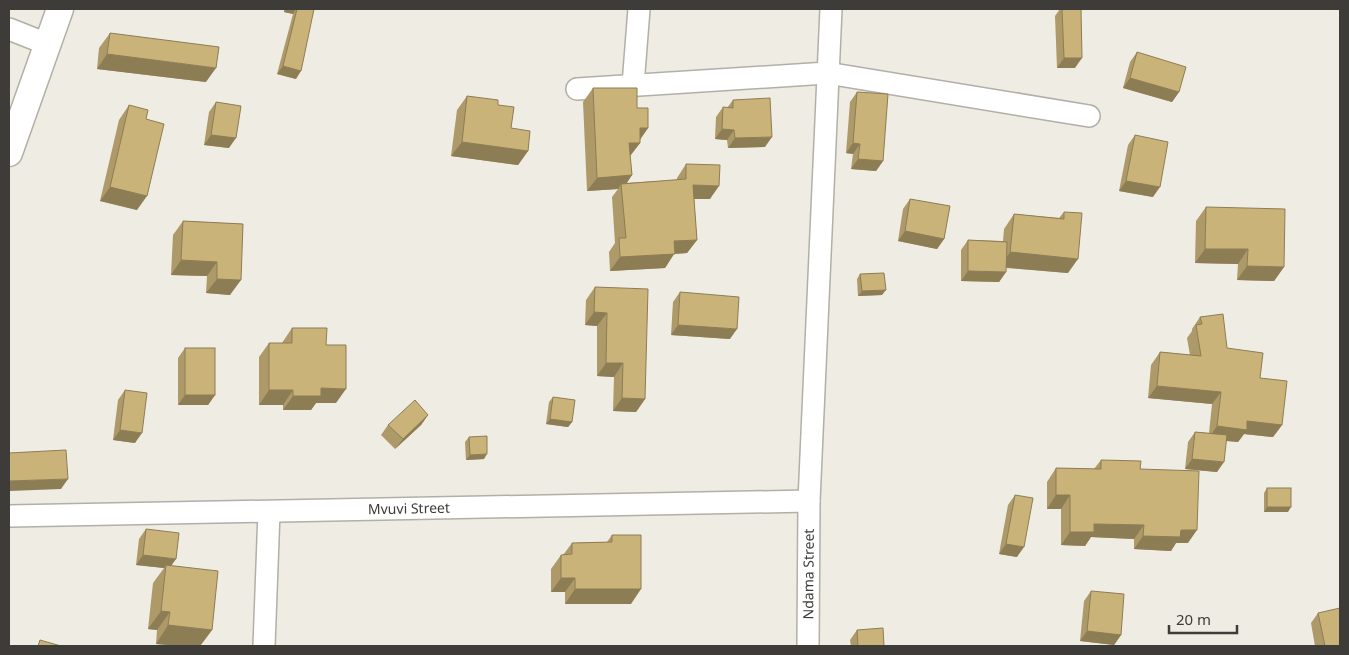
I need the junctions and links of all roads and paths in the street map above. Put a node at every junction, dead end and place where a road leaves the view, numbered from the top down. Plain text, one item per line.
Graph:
1 (60, 9) edge
2 (639, 9) edge
3 (831, 9) edge
4 (9, 29) edge
5 (48, 44) junction
6 (827, 74) junction
7 (633, 85) junction
8 (577, 89) dead end
9 (1089, 116) dead end
10 (9, 153) edge
11 (809, 502) junction
12 (269, 512) junction
13 (9, 516) edge
14 (264, 646) edge
15 (808, 646) edge

1 - 5 street
2 - 7 street
3 - 6 street, Ndama Street
4 - 5 street
5 - 10 street
6 - 7 street
6 - 9 street
6 - 11 street, Ndama Street
7 - 8 street
11 - 12 street, Mvuvi Street
11 - 15 street, Ndama Street
12 - 13 street, Mvuvi Street
12 - 14 street

